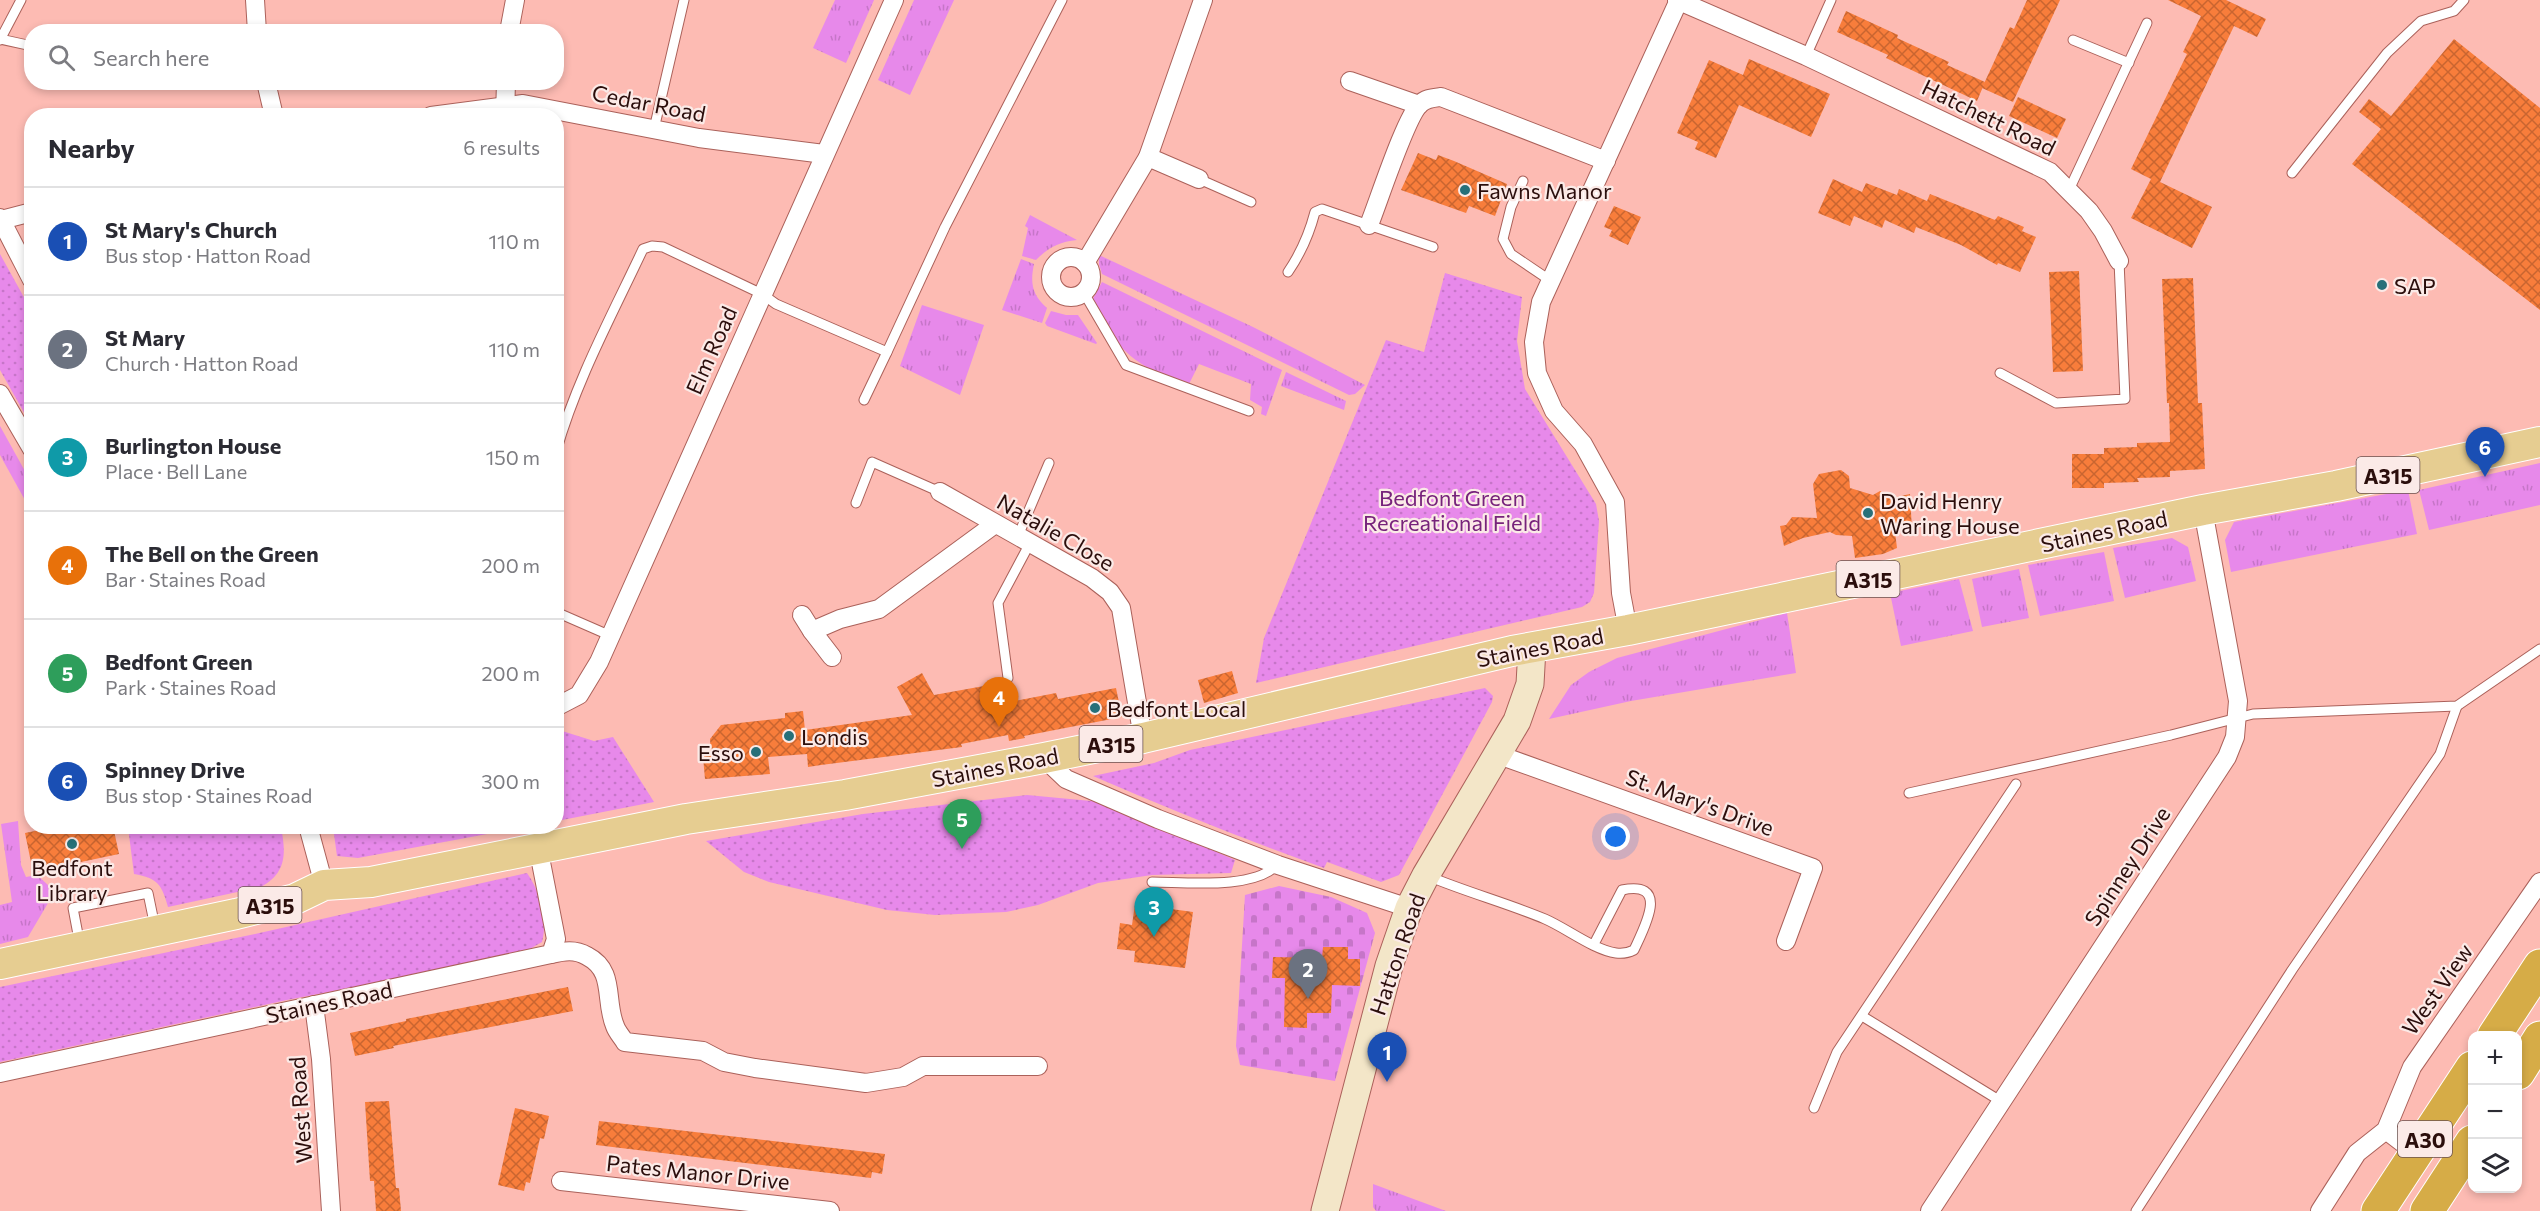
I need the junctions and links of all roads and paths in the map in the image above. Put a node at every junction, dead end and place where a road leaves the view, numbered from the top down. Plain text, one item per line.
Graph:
1 (21, 0) edge
2 (255, 0) edge
3 (515, 0) edge
4 (684, 0) edge
5 (894, 0) edge
6 (1062, 0) edge
7 (1203, 0) edge
8 (1678, 0) edge
9 (1831, 0) edge
10 (2464, 0) edge
11 (2148, 23) dead end
12 (256, 24) edge
13 (510, 24) edge
14 (0, 39) edge
15 (2073, 40) dead end
16 (24, 44) edge
17 (1806, 56) junction
18 (2129, 63) junction
19 (1350, 81) dead end
20 (268, 90) edge
21 (505, 90) edge
22 (1419, 105) junction
23 (272, 108) edge
24 (504, 108) edge
25 (510, 108) edge
26 (544, 108) edge
27 (564, 112) edge
28 (654, 129) junction
29 (824, 154) junction
30 (1148, 157) junction
31 (1606, 160) junction
32 (2292, 173) dead end
33 (1199, 179) joint
34 (1523, 181) dead end
35 (2069, 190) junction
36 (1251, 202) dead end
37 (24, 214) edge
38 (0, 219) edge
39 (1369, 225) junction
40 (1433, 247) dead end
41 (2119, 261) joint
42 (1085, 263) junction
43 (24, 265) edge
44 (1288, 272) dead end
45 (1551, 281) junction
46 (1084, 293) junction
47 (762, 294) junction
48 (887, 352) junction
49 (2000, 373) dead end
50 (0, 394) edge
51 (864, 400) dead end
52 (1250, 411) dead end
53 (564, 424) edge
54 (24, 435) edge
55 (2540, 442) edge
56 (1049, 463) dead end
57 (940, 492) joint
58 (856, 503) dead end
59 (2203, 510) junction
60 (995, 524) junction
61 (1024, 540) junction
62 (564, 615) edge
63 (802, 615) dead end
64 (1628, 630) junction
65 (812, 631) junction
66 (611, 636) junction
67 (1532, 648) junction
68 (2540, 649) edge
69 (832, 657) dead end
70 (1008, 678) dead end
71 (564, 703) edge
72 (2457, 706) junction
73 (2237, 719) junction
74 (1143, 738) junction
75 (1499, 755) junction
76 (1044, 758) junction
77 (2016, 784) dead end
78 (1909, 793) dead end
79 (310, 834) edge
80 (538, 847) junction
81 (1278, 865) junction
82 (1426, 874) junction
83 (1152, 882) dead end
84 (2540, 882) edge
85 (324, 885) junction
86 (1409, 908) junction
87 (156, 931) junction
88 (1785, 940) dead end
89 (1594, 944) junction
90 (80, 947) junction
91 (551, 954) junction
92 (0, 964) edge
93 (2540, 966) edge
94 (314, 1005) junction
95 (1862, 1016) junction
96 (2497, 1031) edge
97 (2540, 1038) edge
98 (2522, 1065) edge
99 (1038, 1066) dead end
100 (0, 1072) edge
101 (2468, 1074) edge
102 (2002, 1102) junction
103 (1814, 1108) dead end
104 (2386, 1130) junction
105 (2468, 1148) edge
106 (2416, 1153) junction
107 (561, 1180) dead end
108 (692, 1203) edge
109 (331, 1211) edge
110 (830, 1211) edge
111 (1324, 1211) edge
112 (1930, 1211) edge
113 (2136, 1211) edge
114 (2320, 1211) edge
115 (2378, 1211) edge
116 (2427, 1211) edge

1 - 14 lane
2 - 12 street
3 - 13 street
4 - 28 lane
5 - 29 street, Elm Road
6 - 48 lane
7 - 30 street
8 - 17 street, Hatchett Road
8 - 31 street
9 - 17 lane
10 - 32 lane
11 - 18 lane
14 - 16 lane
15 - 18 lane
17 - 35 street, Hatchett Road
18 - 35 lane
19 - 22 street
20 - 23 street
21 - 24 street
22 - 31 street
22 - 39 street
25 - 26 street, Cedar Road
27 - 28 street, Cedar Road
28 - 29 street, Cedar Road
29 - 47 street, Elm Road
30 - 33 street
30 - 42 street
31 - 45 street
33 - 36 lane
34 - 45 lane
35 - 41 street, Hatchett Road
37 - 38 street
38 - 43 street
39 - 40 lane
39 - 44 lane
41 - 49 lane, Hatchett Road
42 - 46 street
42 - 46 street
45 - 64 street
46 - 52 lane
47 - 48 lane
47 - 53 lane
47 - 66 street, Elm Road
48 - 51 lane
50 - 54 street
55 - 59 main road, Staines Road / A315
56 - 61 lane
57 - 58 lane
57 - 60 street, Natalie Close
59 - 64 main road, Staines Road / A315
59 - 73 street, Spinney Drive
60 - 61 street, Natalie Close
60 - 65 street
61 - 70 lane
61 - 74 street, Natalie Close
62 - 66 lane
63 - 65 street
64 - 67 main road, Staines Road / A315
65 - 69 street
66 - 71 street, Elm Road
67 - 74 main road, Staines Road / A315
67 - 75 street, Hatton Road
68 - 72 lane
72 - 73 lane
72 - 113 lane
73 - 78 lane
73 - 102 street, Spinney Drive
74 - 76 main road, Staines Road / A315
75 - 82 street, Hatton Road
75 - 88 street, St. Mary's Drive
76 - 80 main road, Staines Road / A315
76 - 81 street
77 - 95 lane
79 - 85 street
80 - 85 main road, Staines Road / A315
80 - 91 street
81 - 83 lane
81 - 86 street
82 - 86 street, Hatton Road
82 - 89 lane
84 - 104 street, West View
85 - 87 main road, Staines Road / A315
86 - 111 street, Hatton Road
87 - 90 main road, Staines Road / A315
87 - 90 lane
89 - 89 lane
90 - 92 main road, Staines Road / A315
91 - 94 street, Staines Road
91 - 99 street, Staines Road
93 - 96 highway
94 - 100 street, Staines Road
94 - 109 street, West Road
95 - 102 lane
95 - 103 lane
97 - 98 highway
101 - 106 highway, A30
102 - 112 street, Spinney Drive
104 - 106 street
104 - 114 street, West View
105 - 116 highway, A30
106 - 115 highway, A30
107 - 108 street, Pates Manor Drive
108 - 110 street, Pates Manor Drive

